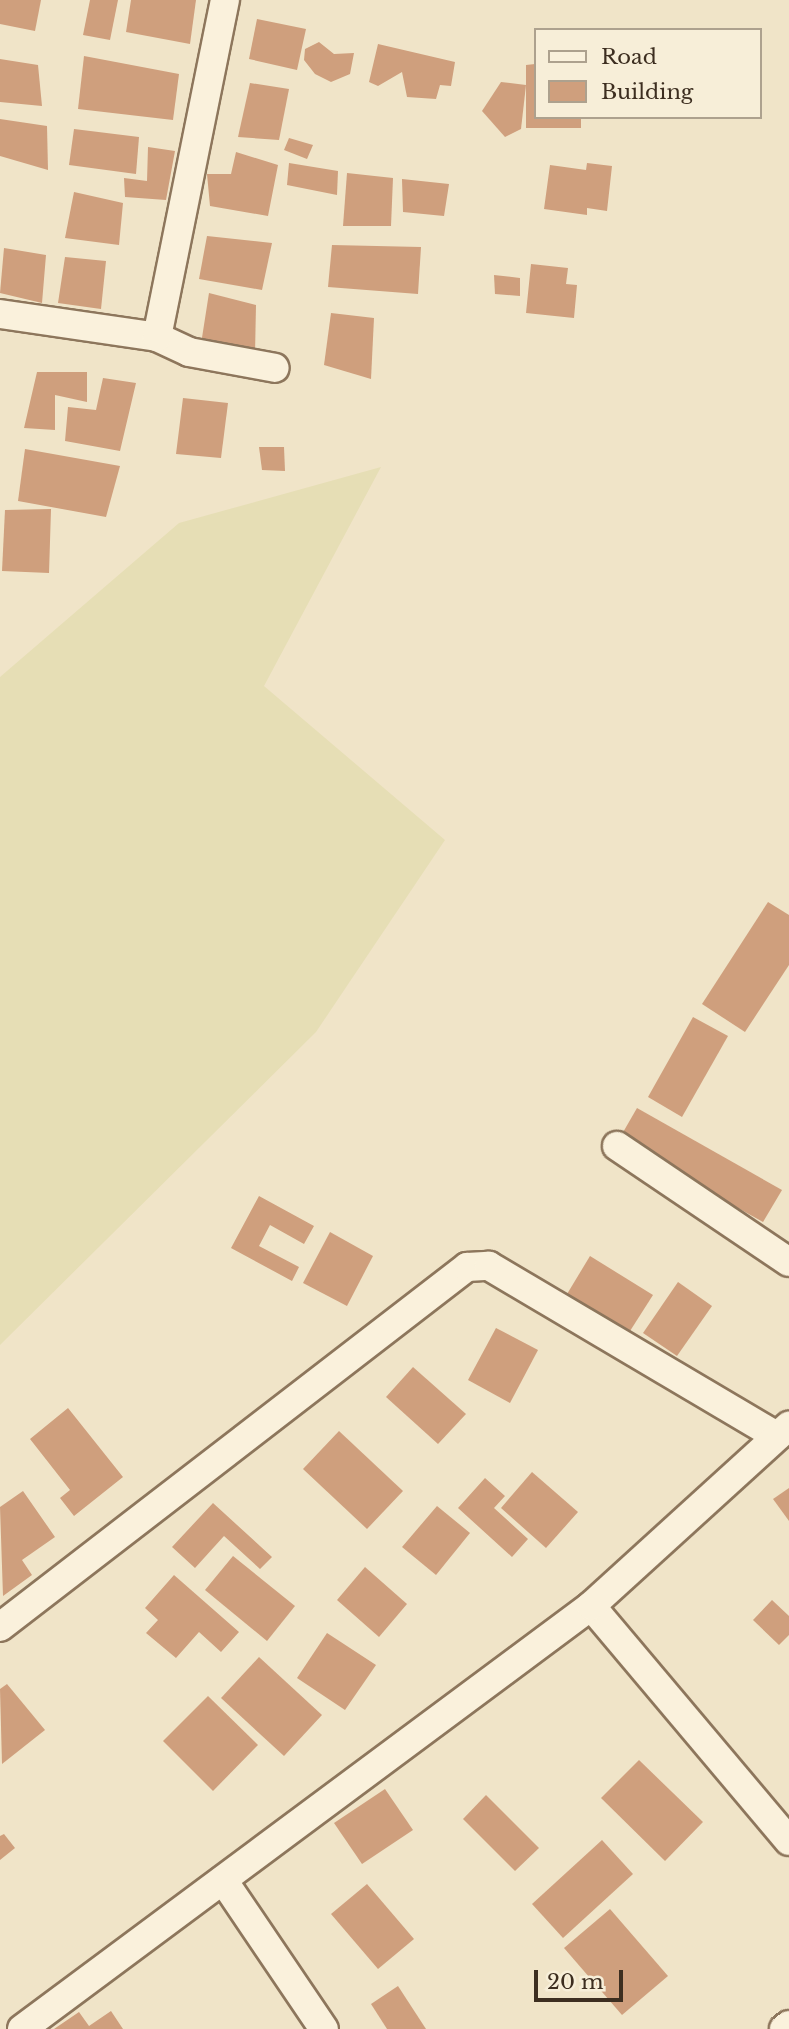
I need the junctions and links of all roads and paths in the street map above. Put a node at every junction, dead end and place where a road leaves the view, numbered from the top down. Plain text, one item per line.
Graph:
1 (225, 0) edge
2 (0, 314) edge
3 (157, 337) junction
4 (275, 368) dead end
5 (617, 1146) dead end
6 (789, 1262) edge
7 (782, 1431) edge
8 (591, 1606) junction
9 (0, 1627) edge
10 (789, 1841) edge
11 (223, 1880) junction
12 (789, 2025) edge
13 (22, 2029) edge
14 (324, 2029) edge
15 (784, 2029) edge

1 - 3 street
2 - 3 street
3 - 4 street
5 - 6 street
7 - 8 street
7 - 9 street
8 - 10 street
8 - 11 street
11 - 13 street
11 - 14 street
12 - 15 street

